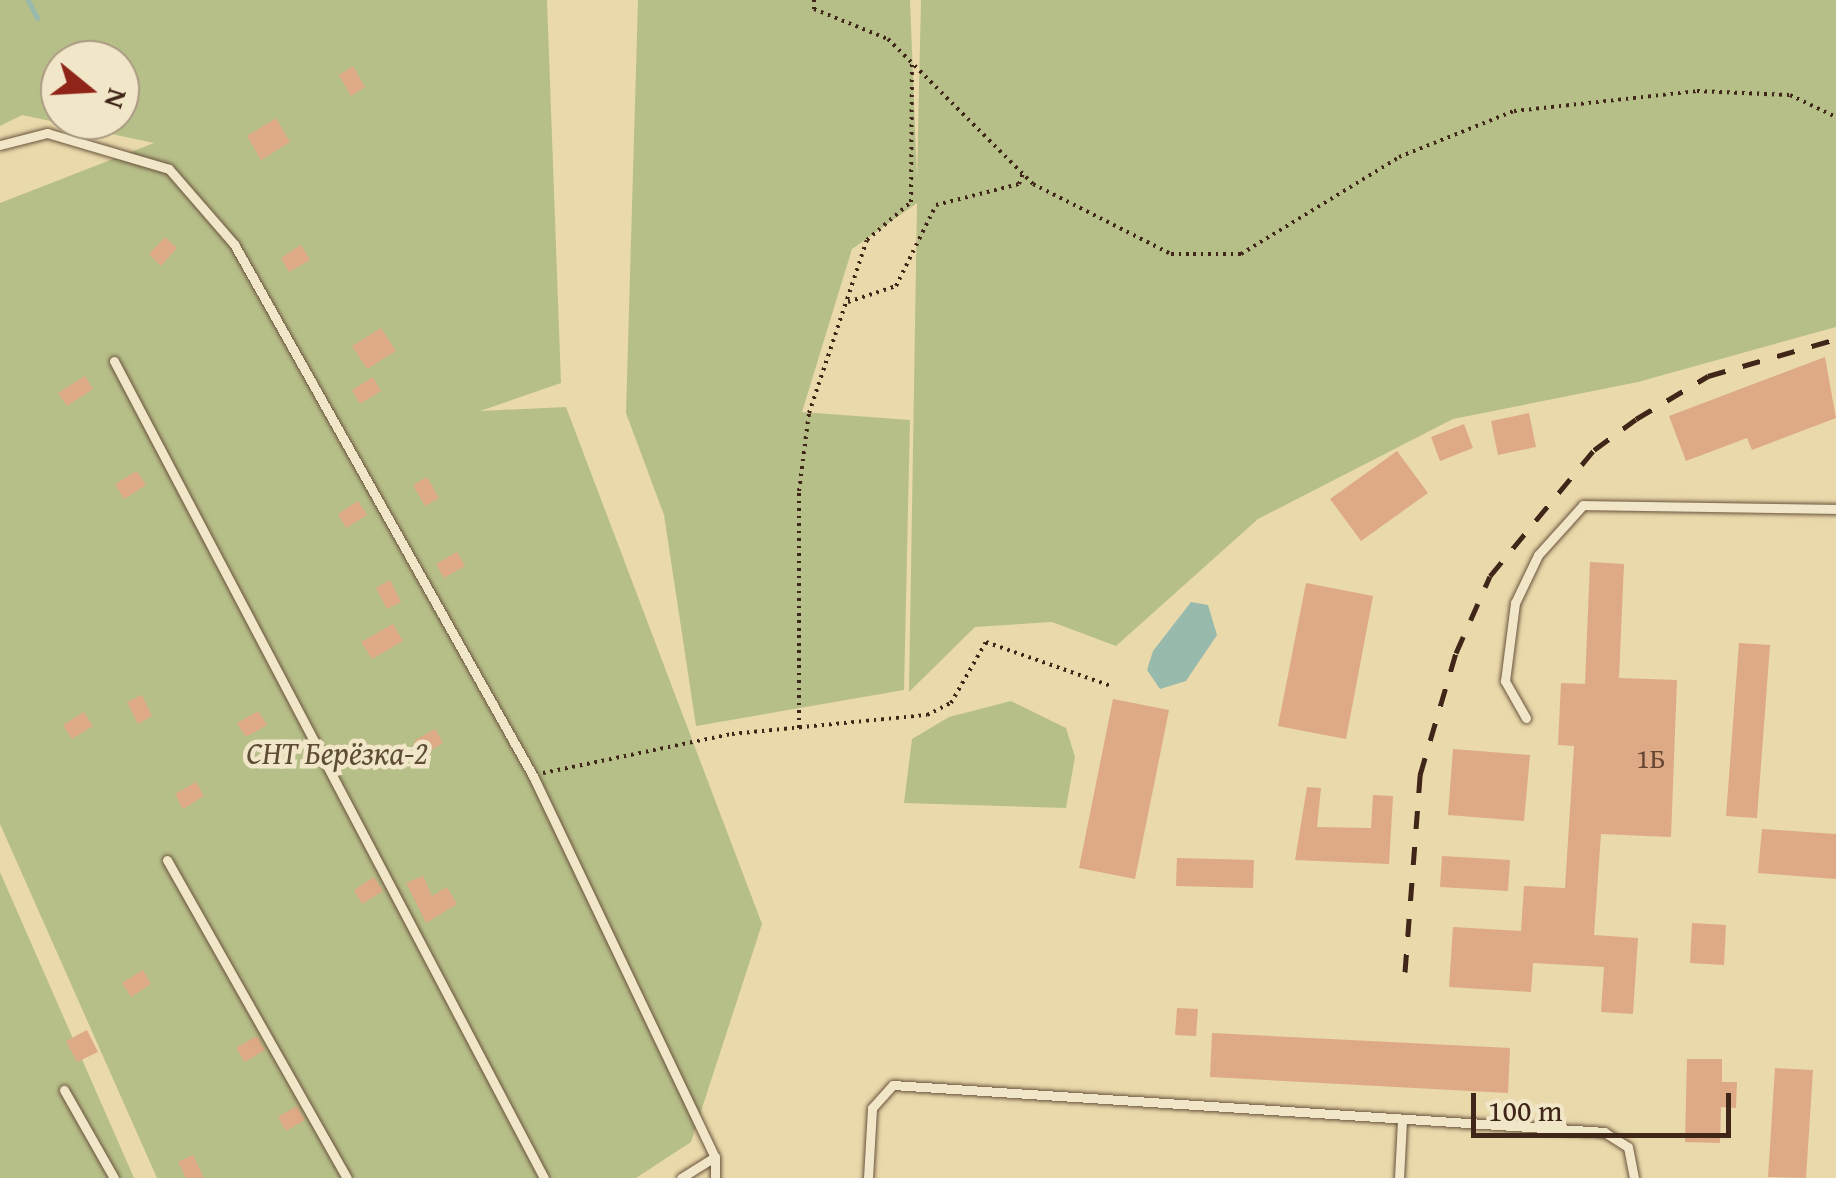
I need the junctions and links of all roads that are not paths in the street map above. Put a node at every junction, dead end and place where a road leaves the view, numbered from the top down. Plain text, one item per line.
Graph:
1 (0, 145) edge
2 (114, 361) dead end
3 (1693, 505) junction
4 (1836, 508) edge
5 (1676, 513) dead end
6 (1526, 718) dead end
7 (167, 860) dead end
8 (64, 1090) dead end
9 (1402, 1121) junction
10 (716, 1157) junction
11 (114, 1178) edge
12 (347, 1178) edge
13 (544, 1178) edge
14 (681, 1178) edge
15 (715, 1178) edge
16 (868, 1178) edge
17 (1399, 1178) edge
18 (1634, 1178) edge

1 - 10 lane
2 - 13 lane
3 - 4 lane
3 - 5 lane
3 - 6 lane
7 - 12 lane
8 - 11 lane
9 - 16 lane
9 - 17 lane
9 - 18 lane
10 - 14 lane
10 - 15 lane

